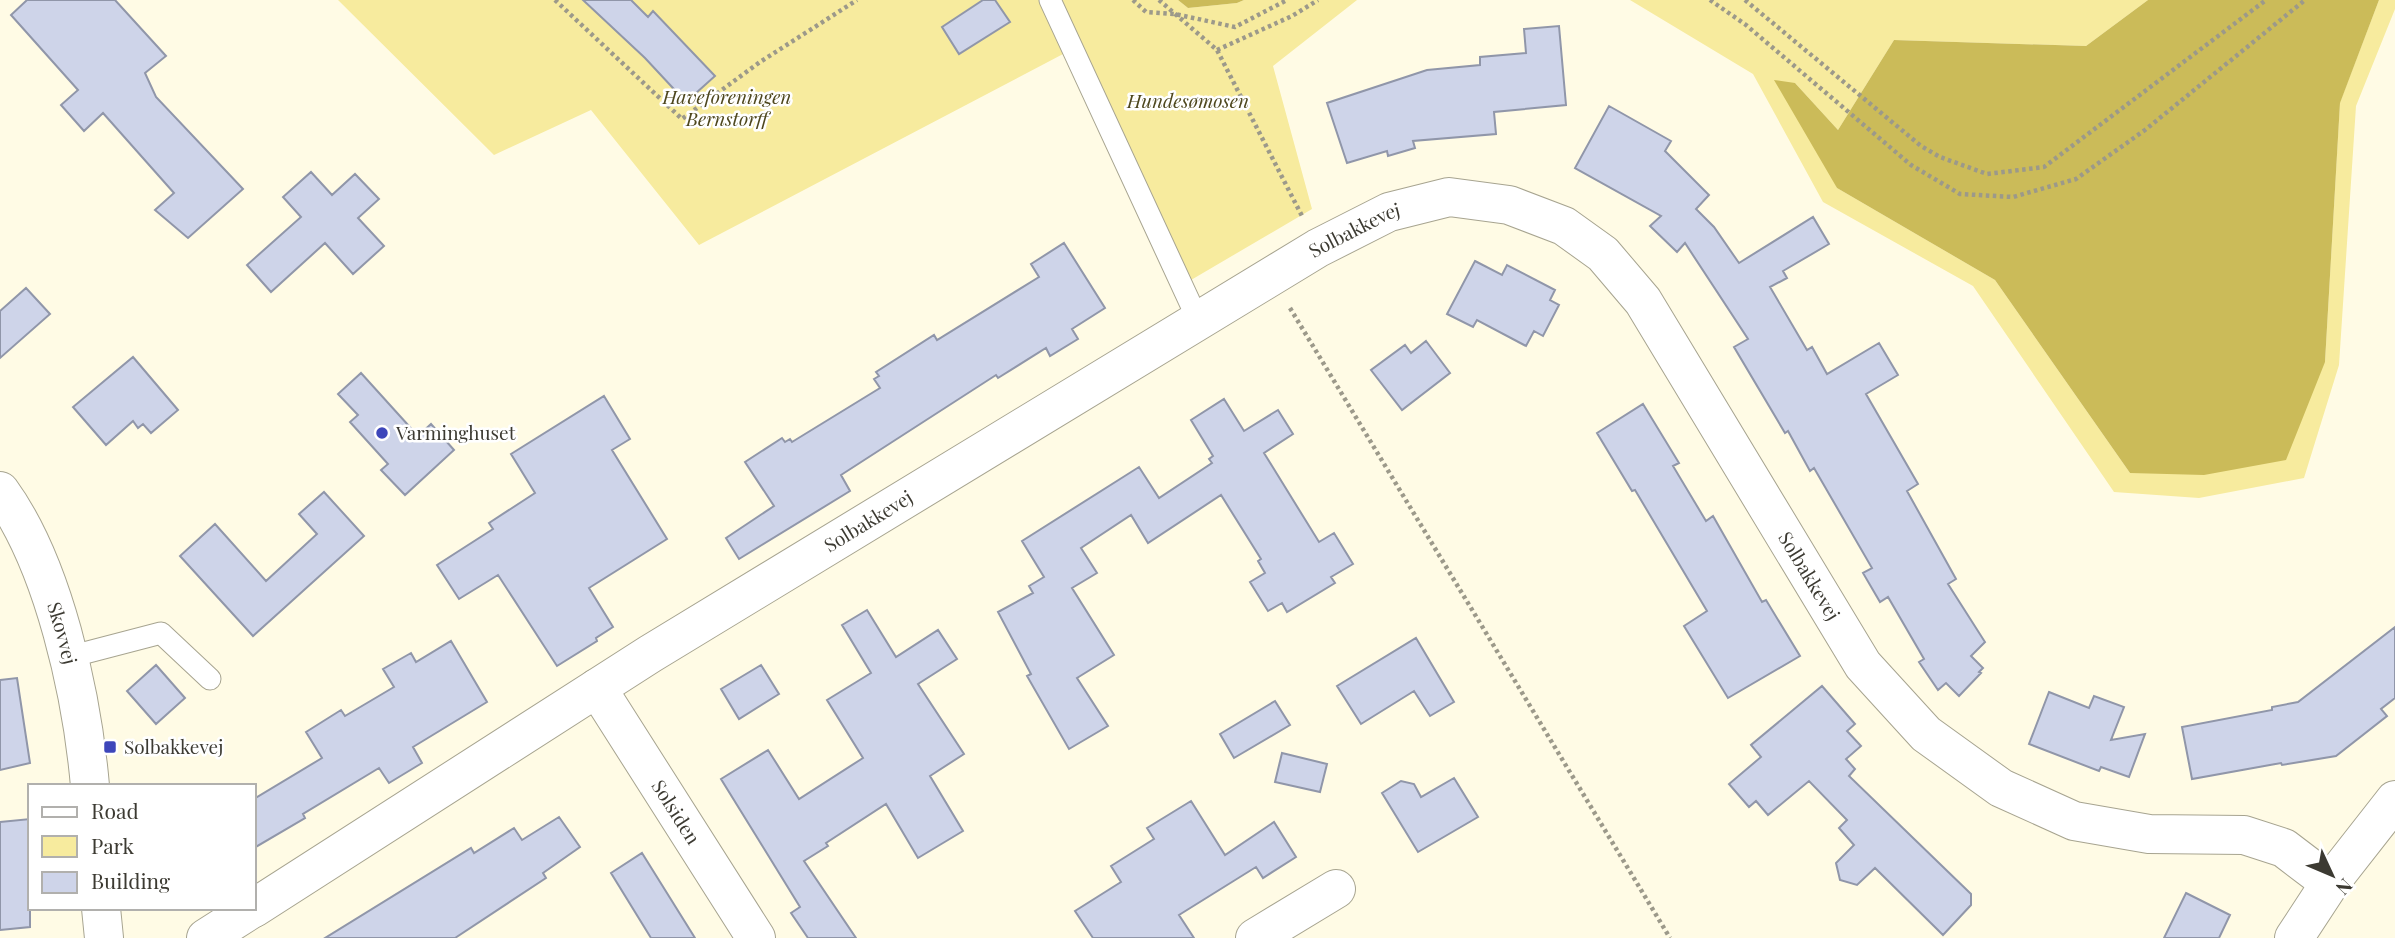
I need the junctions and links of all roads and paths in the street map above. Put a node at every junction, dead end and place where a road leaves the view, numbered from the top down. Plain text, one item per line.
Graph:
1 (555, 0) edge
2 (857, 0) edge
3 (1050, 0) edge
4 (1133, 0) edge
5 (1158, 0) edge
6 (1287, 0) edge
7 (1318, 0) edge
8 (1710, 0) edge
9 (1745, 0) edge
10 (2266, 0) edge
11 (2305, 0) edge
12 (1175, 14) junction
13 (1217, 50) junction
14 (1318, 248) junction
15 (1272, 277) junction
16 (1198, 320) junction
17 (0, 491) edge
18 (69, 657) junction
19 (210, 679) dead end
20 (597, 688) junction
21 (90, 784) edge
22 (2395, 800) edge
23 (2330, 883) junction
24 (1336, 890) dead end
25 (256, 906) edge
26 (101, 910) edge
27 (250, 910) edge
28 (104, 938) edge
29 (206, 938) edge
30 (756, 938) edge
31 (1255, 938) edge
32 (1670, 938) edge
33 (2294, 938) edge

1 - 2 path
3 - 16 lane
4 - 12 path
5 - 12 path
6 - 12 path
7 - 13 path
8 - 11 path
9 - 10 path
12 - 13 path
13 - 14 path
14 - 15 street, Solbakkevej
14 - 23 street, Solbakkevej
15 - 16 street, Solbakkevej
15 - 32 path
16 - 20 street, Solbakkevej
17 - 18 street, Skovvej
18 - 19 lane
18 - 21 street, Skovvej
20 - 25 street, Solbakkevej
20 - 30 street, Solsiden
22 - 23 street
23 - 33 street
24 - 31 street
26 - 28 street
27 - 29 street, Solbakkevej

